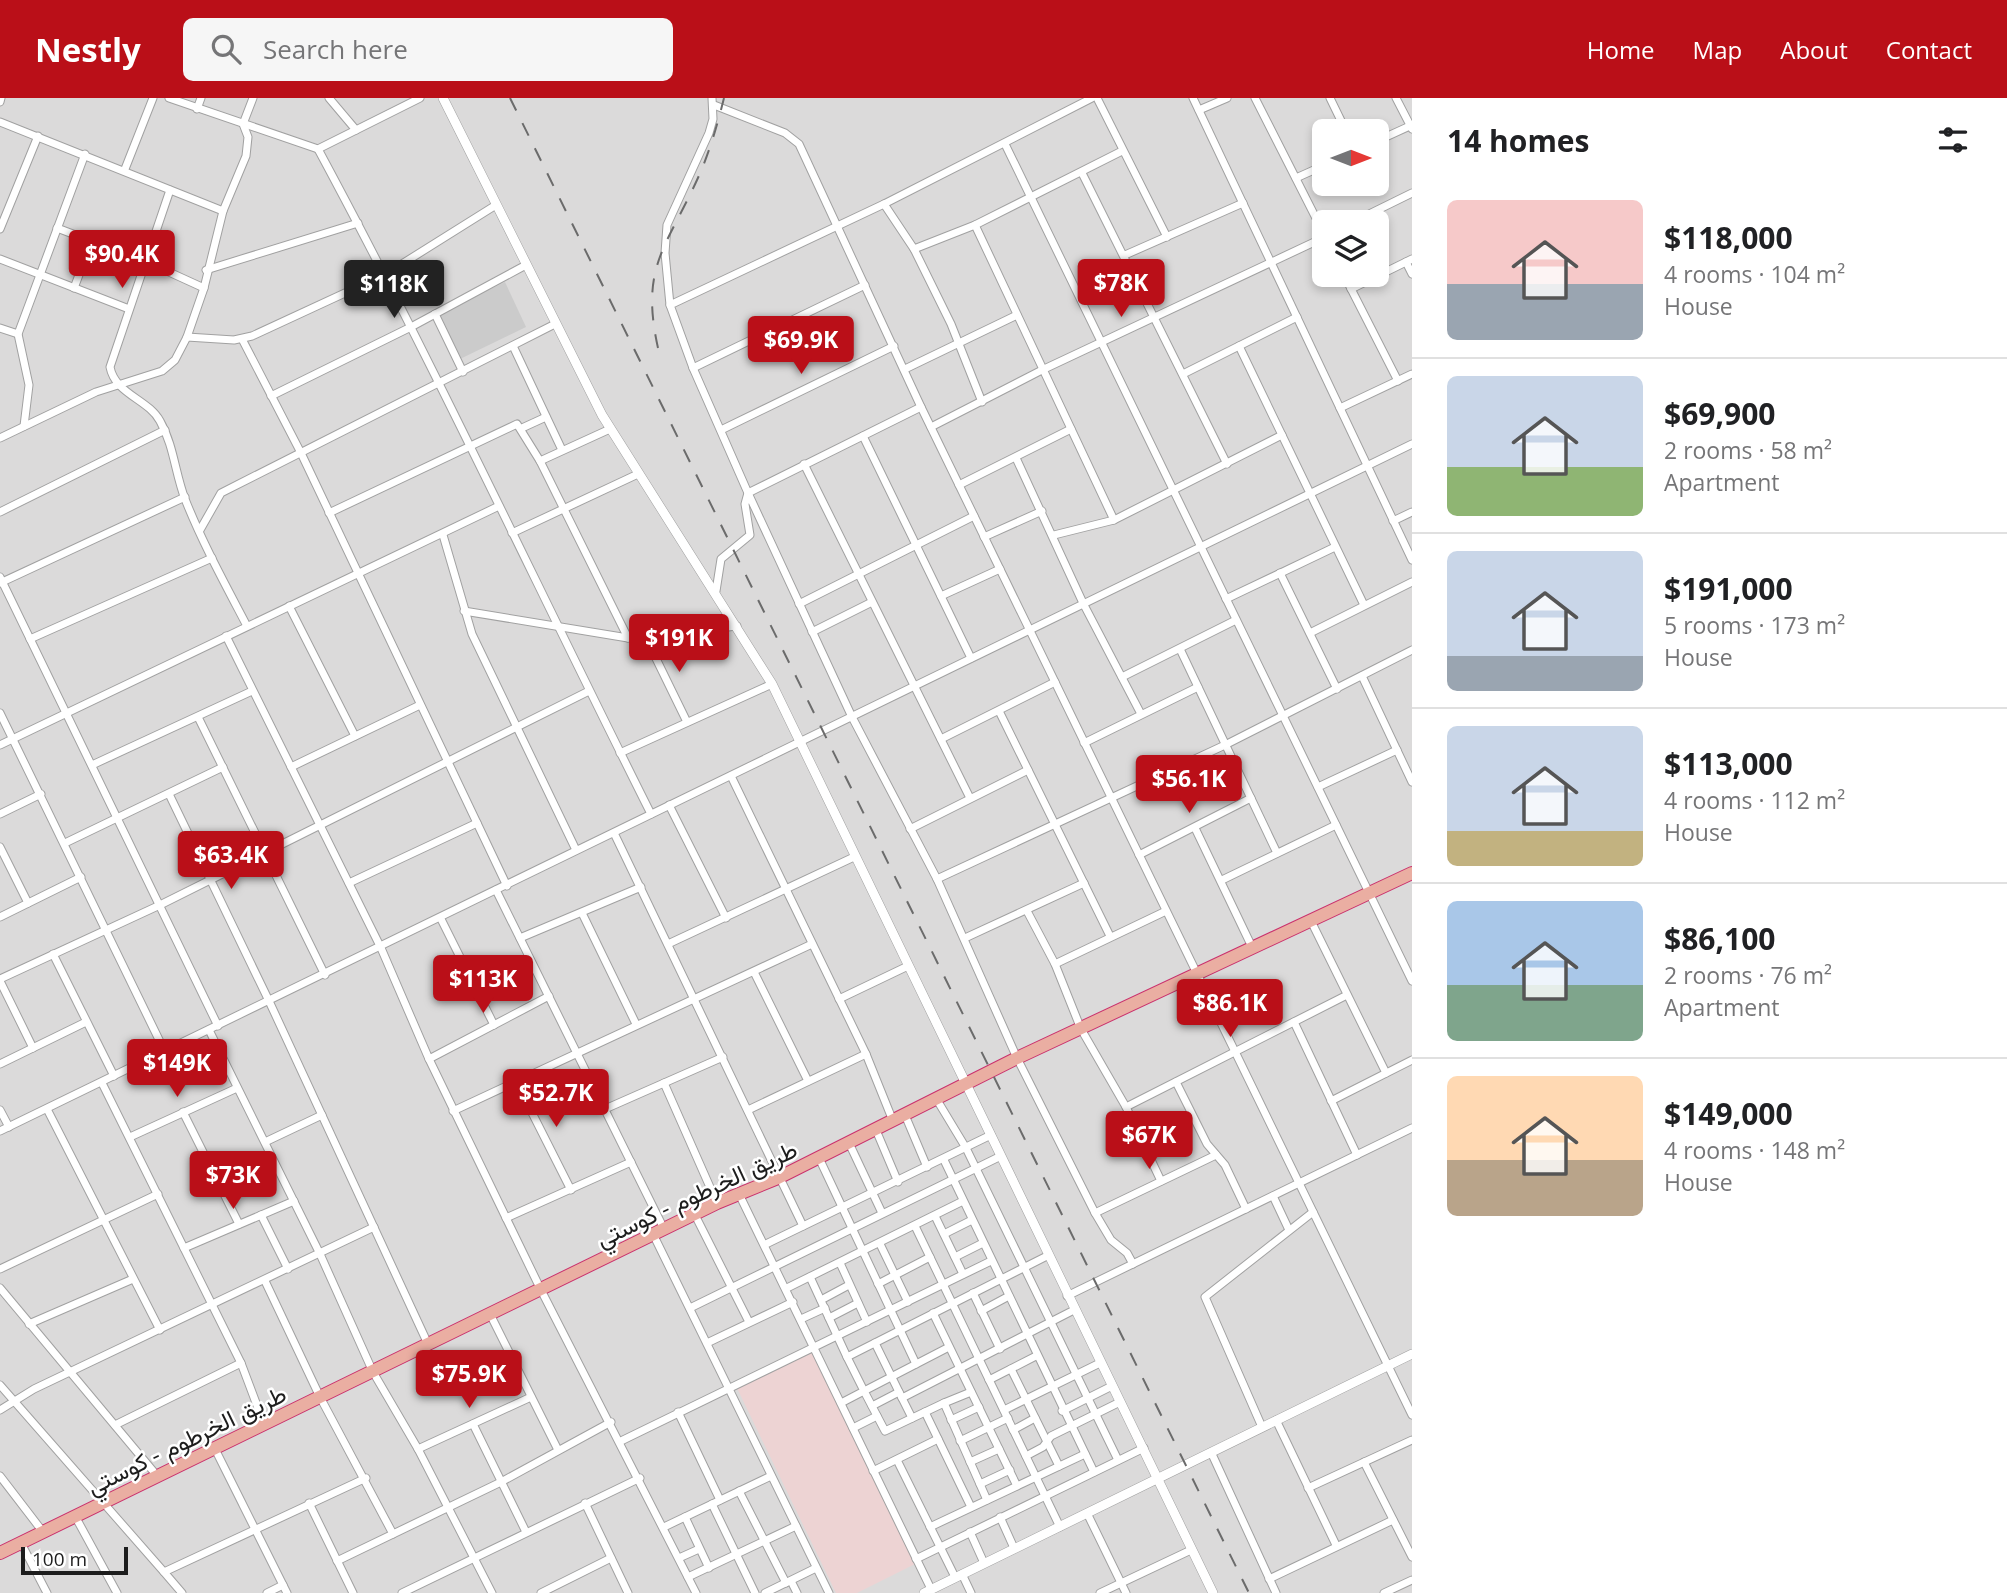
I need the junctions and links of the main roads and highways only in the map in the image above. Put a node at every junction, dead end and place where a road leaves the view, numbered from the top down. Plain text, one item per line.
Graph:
1 (1412, 873) edge
2 (0, 1553) edge

1 - 2 highway, طريق الخرطوم - كوستي

